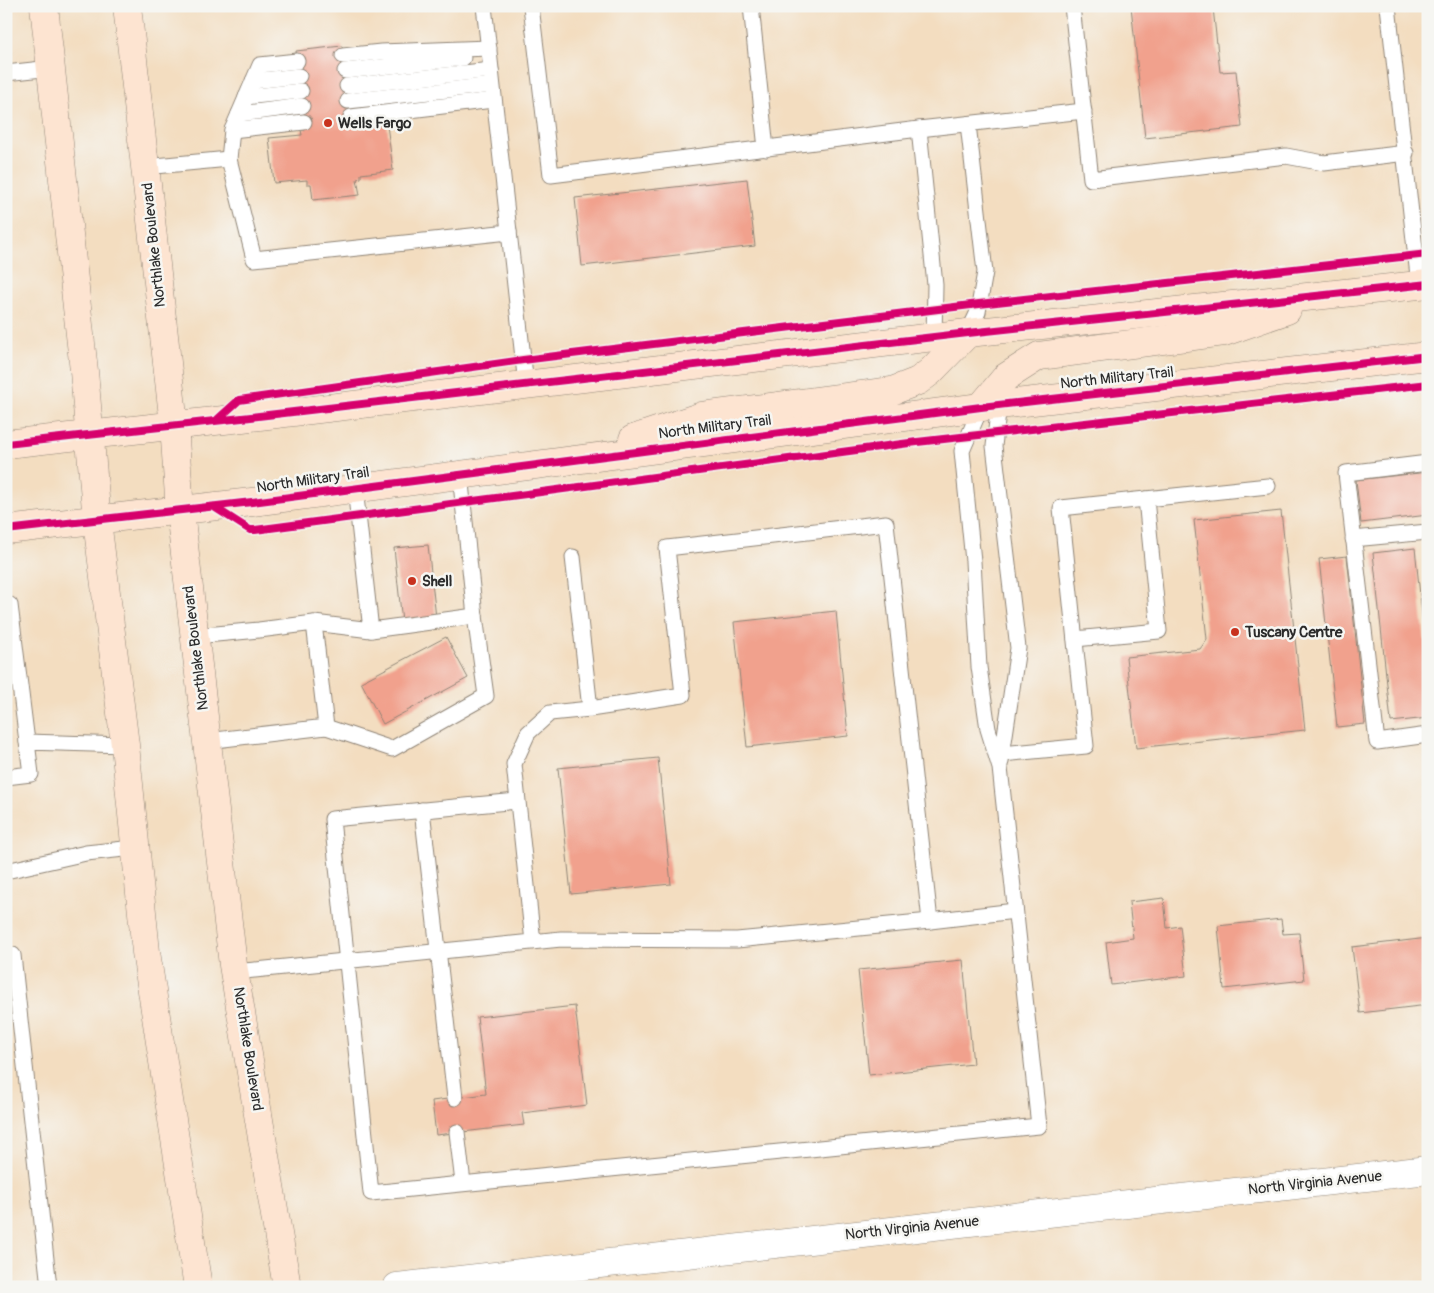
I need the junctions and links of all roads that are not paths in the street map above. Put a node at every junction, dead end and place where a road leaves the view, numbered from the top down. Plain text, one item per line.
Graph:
1 (44, 6) edge
2 (127, 6) edge
3 (484, 6) edge
4 (531, 6) edge
5 (751, 6) edge
6 (1072, 6) edge
7 (1388, 6) edge
8 (489, 51) junction
9 (343, 56) dead end
10 (297, 61) dead end
11 (51, 68) junction
12 (6, 73) edge
13 (299, 76) dead end
14 (491, 78) junction
15 (253, 81) junction
16 (246, 97) junction
17 (494, 100) junction
18 (348, 101) dead end
19 (1084, 111) junction
20 (239, 114) junction
21 (350, 116) dead end
22 (304, 122) dead end
23 (968, 124) junction
24 (232, 130) junction
25 (919, 130) junction
26 (766, 149) junction
27 (1406, 154) junction
28 (229, 159) junction
29 (145, 167) junction
30 (509, 232) junction
31 (1423, 284) edge
32 (1346, 292) junction
33 (968, 333) junction
34 (934, 338) junction
35 (1428, 356) edge
36 (526, 385) junction
37 (990, 406) junction
38 (174, 425) junction
39 (91, 435) junction
40 (6, 444) edge
41 (574, 459) junction
42 (1428, 463) edge
43 (460, 474) junction
44 (1268, 486) dead end
45 (355, 488) junction
46 (1146, 499) junction
47 (180, 511) junction
48 (97, 521) junction
49 (6, 530) edge
50 (1428, 532) edge
51 (1353, 539) junction
52 (572, 557) dead end
53 (6, 606) edge
54 (475, 616) junction
55 (314, 623) junction
56 (371, 630) junction
57 (195, 636) junction
58 (1076, 639) junction
59 (590, 709) junction
60 (326, 726) junction
61 (1428, 735) edge
62 (208, 741) junction
63 (27, 742) junction
64 (125, 745) junction
65 (1001, 761) junction
66 (6, 777) edge
67 (517, 801) junction
68 (422, 810) junction
69 (134, 848) junction
70 (6, 871) edge
71 (1015, 911) junction
72 (930, 921) junction
73 (533, 942) junction
74 (437, 952) junction
75 (6, 956) edge
76 (347, 961) junction
77 (235, 972) junction
78 (455, 1098) dead end
79 (457, 1132) dead end
80 (1428, 1170) edge
81 (463, 1184) junction
82 (449, 1284) edge
83 (49, 1287) edge
84 (198, 1287) edge
85 (287, 1287) edge
86 (397, 1287) edge

1 - 11 main road
2 - 29 main road, Northlake Boulevard
3 - 8 lane
4 - 26 lane
5 - 26 lane
6 - 19 lane
7 - 27 lane
8 - 9 lane
8 - 14 lane
8 - 14 lane
10 - 15 lane
11 - 12 lane
11 - 39 main road
13 - 15 lane
14 - 17 lane
14 - 18 lane
15 - 16 lane
16 - 20 lane
16 - 20 lane
17 - 21 lane
17 - 30 lane
19 - 23 lane
19 - 27 lane
20 - 24 lane
22 - 24 lane
23 - 25 lane
23 - 33 lane
24 - 28 lane
25 - 26 lane
25 - 34 lane
27 - 31 lane
28 - 29 lane
28 - 30 lane
29 - 38 main road, Northlake Boulevard
30 - 36 lane
31 - 32 main road
32 - 33 main road
32 - 37 main road
33 - 34 main road
33 - 41 main road
34 - 36 main road
35 - 37 main road, North Military Trail
36 - 38 main road
37 - 41 main road, North Military Trail
37 - 65 lane
37 - 65 lane
38 - 39 main road
38 - 47 main road, Northlake Boulevard
39 - 40 main road
39 - 48 main road
41 - 43 main road, North Military Trail
42 - 51 lane
43 - 45 main road, North Military Trail
43 - 54 lane
44 - 46 lane
45 - 47 main road, North Military Trail
45 - 56 lane
46 - 58 lane
46 - 58 lane
47 - 48 main road, North Military Trail
47 - 57 main road, Northlake Boulevard
48 - 49 main road, North Military Trail
48 - 64 main road
50 - 51 lane
51 - 61 lane
52 - 59 lane
53 - 63 lane
54 - 56 lane
54 - 60 lane
55 - 56 lane
55 - 57 lane
55 - 60 lane
57 - 62 main road, Northlake Boulevard
58 - 65 lane
59 - 67 lane
59 - 72 lane
60 - 62 lane
62 - 77 main road, Northlake Boulevard
63 - 64 lane
63 - 66 lane
64 - 69 main road
65 - 71 lane
67 - 68 lane
67 - 73 lane
68 - 74 lane
68 - 76 lane
69 - 70 lane
69 - 84 main road
71 - 72 lane
71 - 81 lane
72 - 73 lane
73 - 74 lane
74 - 76 lane
74 - 78 lane
75 - 83 lane
76 - 77 lane
76 - 81 lane
77 - 85 main road, Northlake Boulevard
79 - 81 lane
80 - 82 street, North Virginia Avenue
82 - 86 street, North Virginia Avenue

